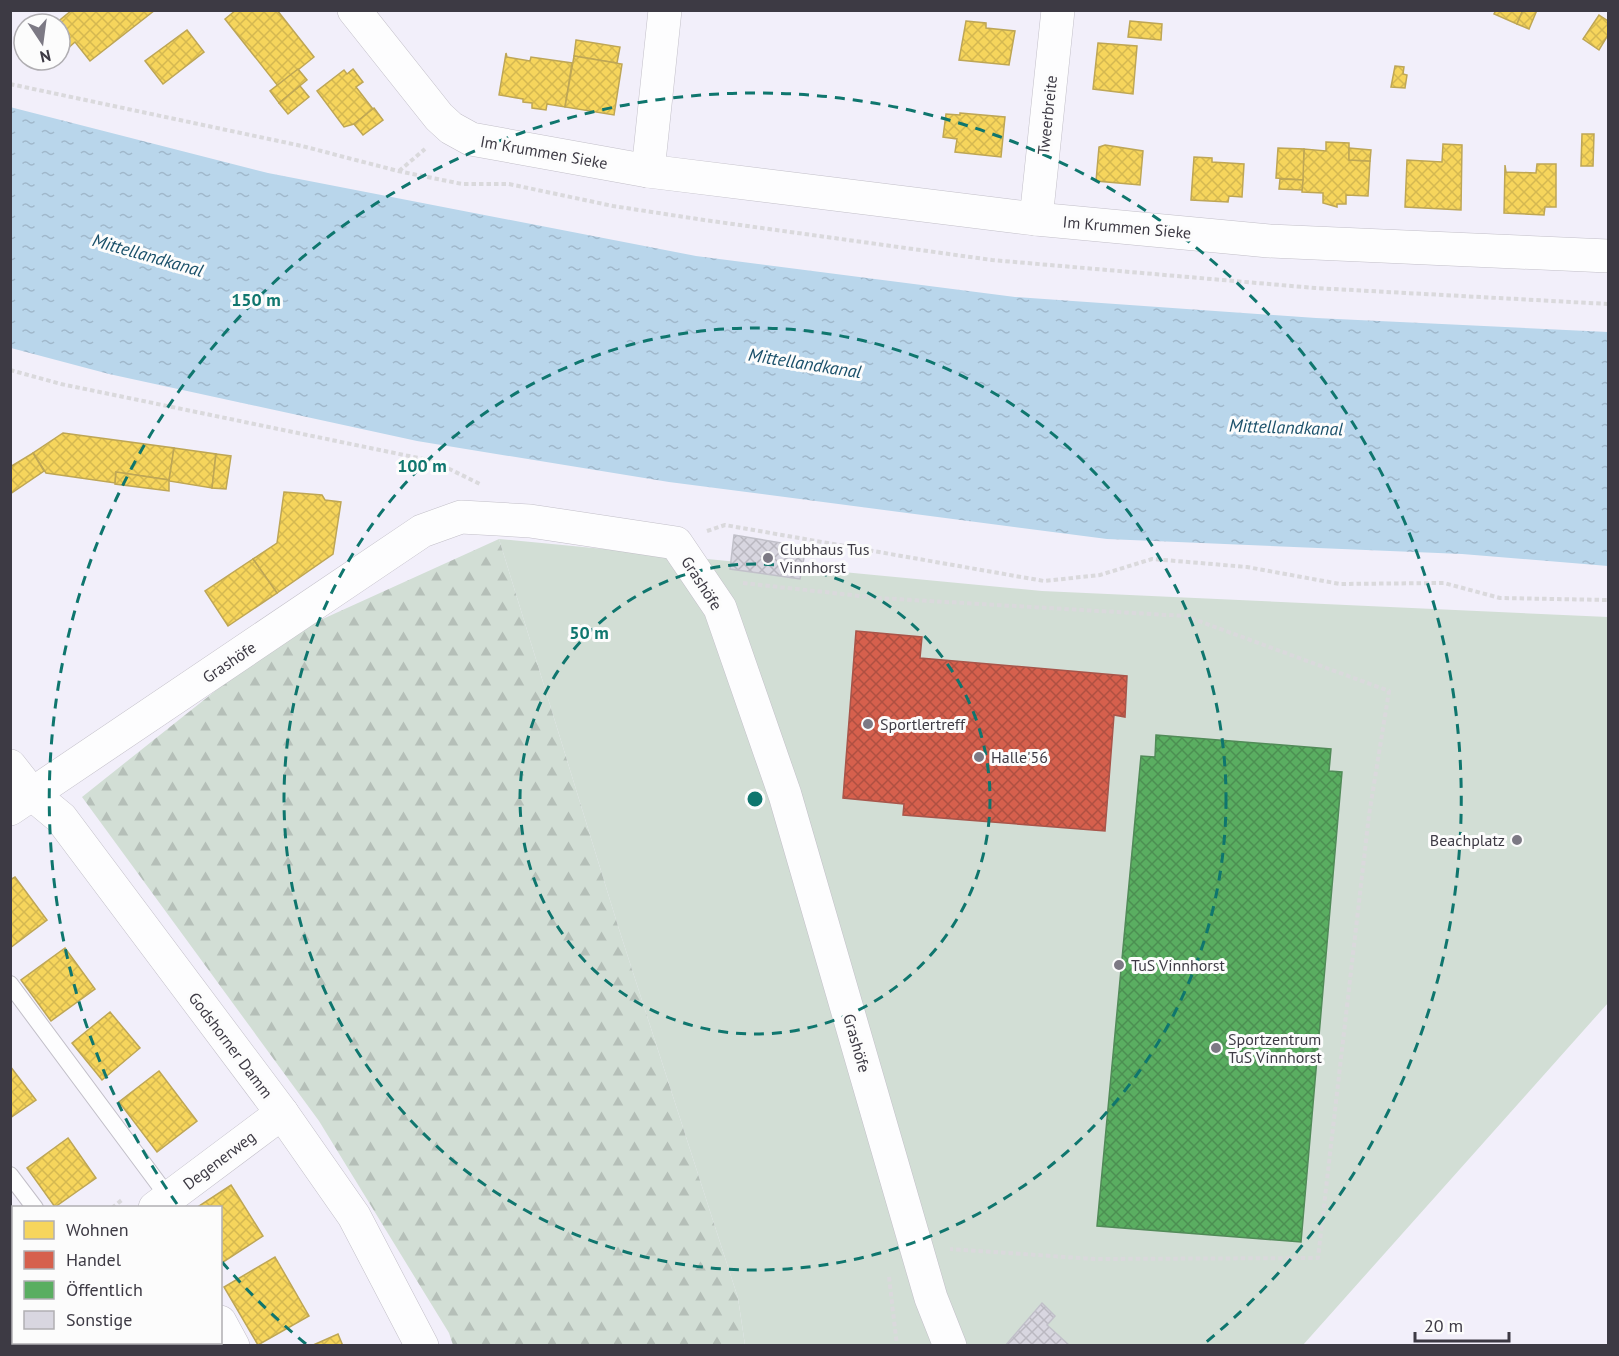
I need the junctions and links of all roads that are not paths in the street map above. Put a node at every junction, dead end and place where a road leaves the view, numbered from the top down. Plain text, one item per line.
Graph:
1 (354, 10) edge
2 (665, 10) edge
3 (1058, 10) edge
4 (648, 171) junction
5 (1036, 219) junction
6 (1608, 256) edge
7 (10, 766) edge
8 (21, 801) edge
9 (10, 984) edge
10 (282, 1113) junction
11 (10, 1175) edge
12 (162, 1203) edge
13 (33, 1206) edge
14 (222, 1326) edge
15 (233, 1346) edge
16 (422, 1346) edge
17 (950, 1346) edge

1 - 4 street, Im Krummen Sieke
2 - 4 street
3 - 5 street, Tweerbreite
4 - 5 street, Im Krummen Sieke
5 - 6 street, Im Krummen Sieke
7 - 8 street, Godshorner Damm
8 - 10 street, Godshorner Damm
8 - 17 street, Grashöfe
9 - 12 lane
10 - 12 street, Degenerweg
10 - 16 street, Godshorner Damm
11 - 13 lane
14 - 15 street

